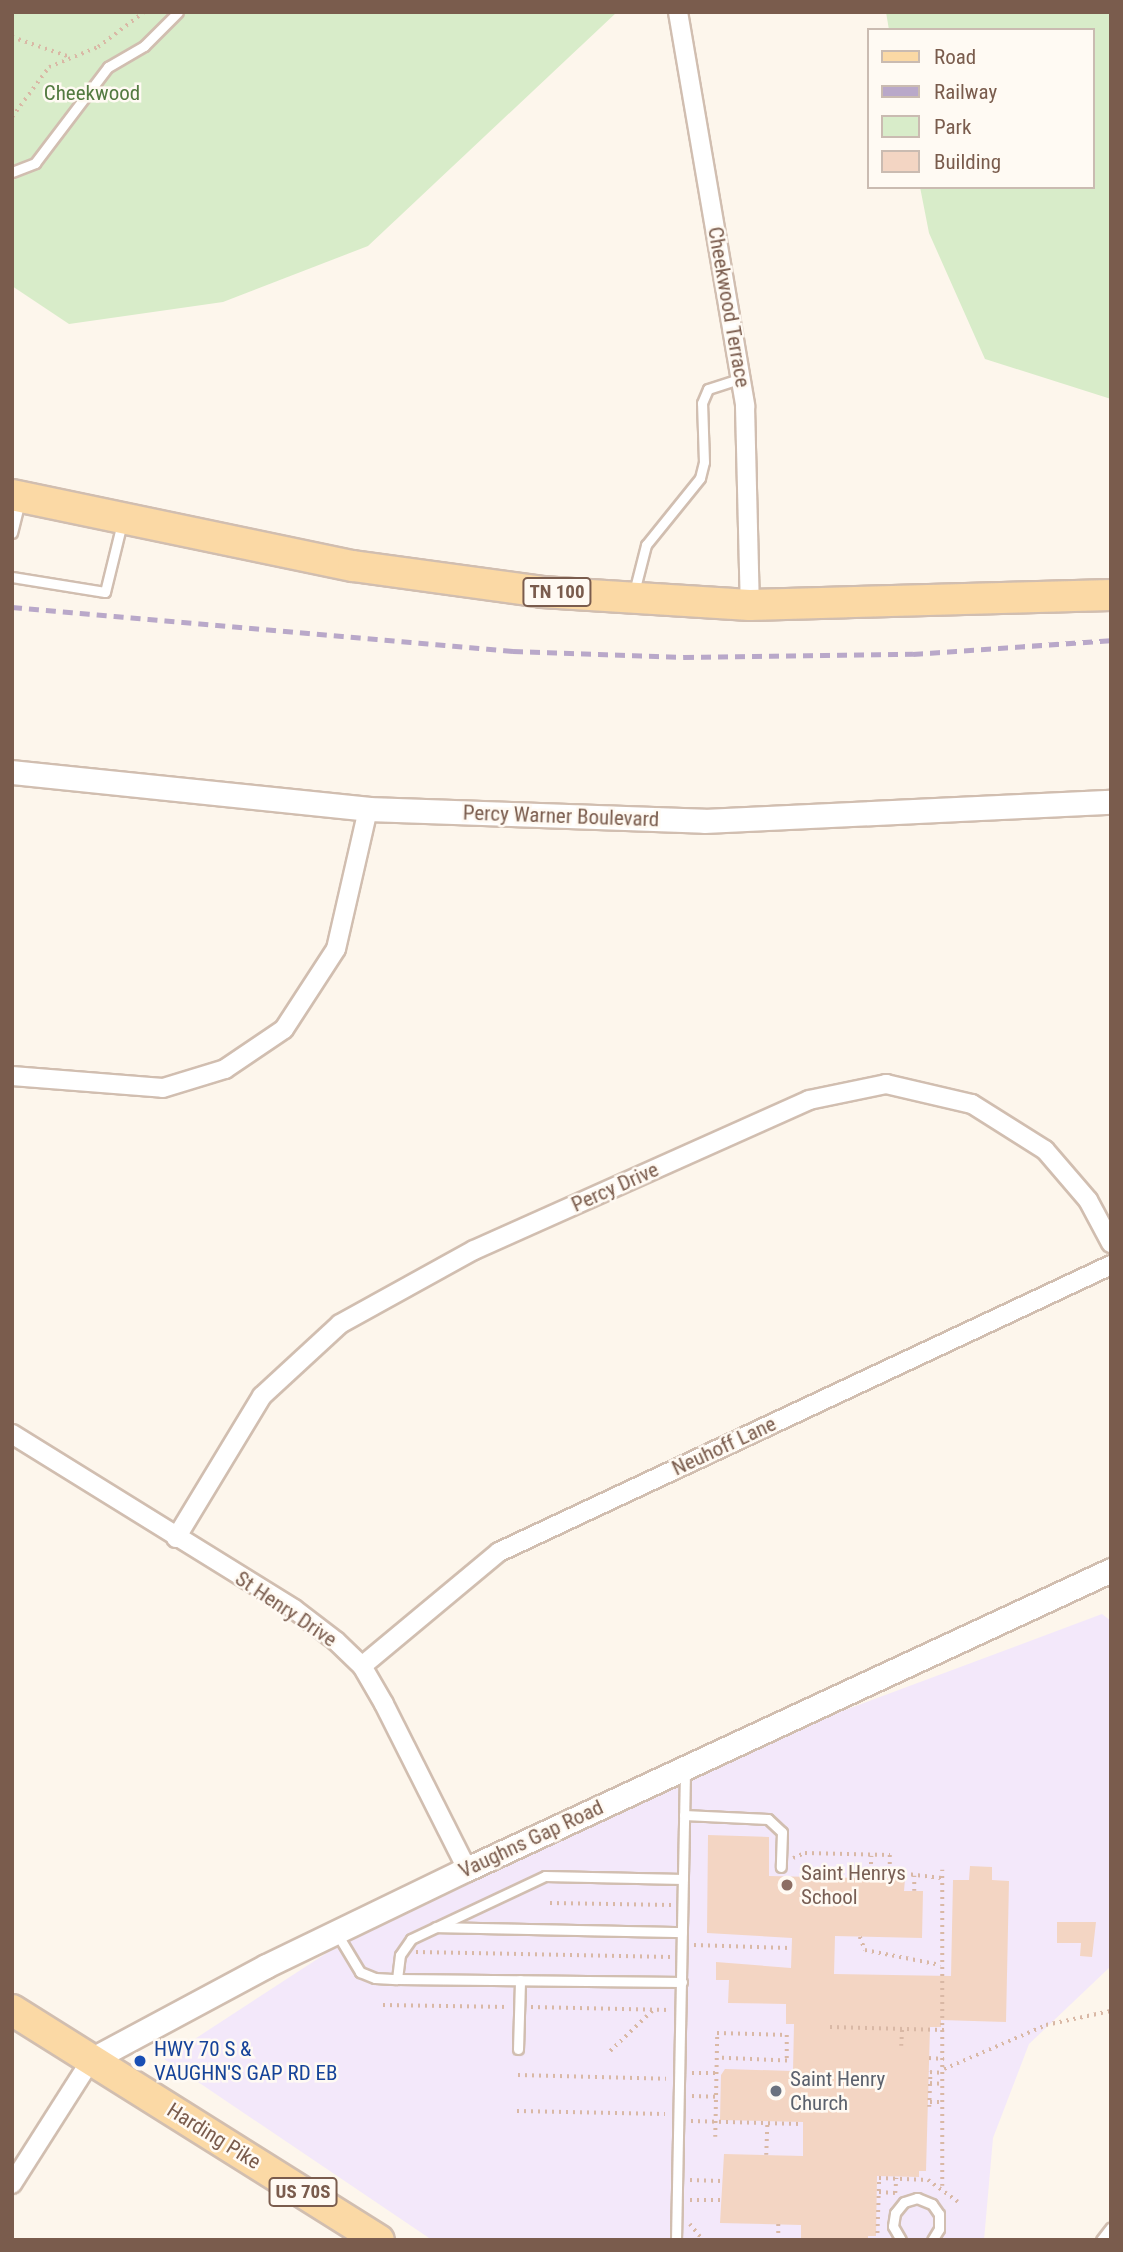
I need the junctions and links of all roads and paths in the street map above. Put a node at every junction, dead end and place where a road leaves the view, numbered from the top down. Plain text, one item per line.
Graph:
1 (144, 12) edge
2 (178, 12) edge
3 (678, 12) edge
4 (12, 37) edge
5 (72, 58) junction
6 (12, 117) edge
7 (12, 172) edge
8 (741, 378) junction
9 (17, 495) edge
10 (124, 518) junction
11 (12, 533) edge
12 (12, 578) edge
13 (1111, 595) edge
14 (633, 597) junction
15 (750, 605) junction
16 (12, 772) edge
17 (1111, 802) edge
18 (368, 809) junction
19 (12, 1076) edge
20 (1111, 1243) edge
21 (1111, 1265) edge
22 (12, 1434) edge
23 (176, 1538) junction
24 (1111, 1570) edge
25 (362, 1665) junction
26 (685, 1766) junction
27 (684, 1815) junction
28 (871, 1855) junction
29 (781, 1864) joint
30 (467, 1869) junction
31 (942, 1870) dead end
32 (914, 1875) junction
33 (870, 1878) dead end
34 (942, 1878) junction
35 (683, 1879) junction
36 (914, 1891) dead end
37 (550, 1903) dead end
38 (682, 1906) junction
39 (435, 1927) junction
40 (337, 1932) junction
41 (682, 1932) junction
42 (860, 1937) dead end
43 (694, 1945) dead end
44 (791, 1948) dead end
45 (401, 1952) junction
46 (682, 1957) junction
47 (941, 1965) junction
48 (397, 1979) junction
49 (520, 1980) junction
50 (682, 1982) junction
51 (383, 2005) dead end
52 (519, 2007) junction
53 (681, 2009) junction
54 (12, 2010) edge
55 (653, 2010) junction
56 (1111, 2011) edge
57 (830, 2027) dead end
58 (902, 2029) junction
59 (945, 2030) junction
60 (901, 2046) dead end
61 (518, 2049) dead end
62 (610, 2051) dead end
63 (717, 2058) junction
64 (929, 2058) dead end
65 (944, 2059) junction
66 (91, 2060) junction
67 (944, 2071) junction
68 (692, 2073) dead end
69 (716, 2073) junction
70 (518, 2074) dead end
71 (680, 2079) junction
72 (930, 2083) junction
73 (944, 2084) junction
74 (692, 2096) dead end
75 (716, 2096) junction
76 (943, 2102) junction
77 (517, 2111) dead end
78 (679, 2114) junction
79 (691, 2121) dead end
80 (715, 2122) junction
81 (767, 2122) junction
82 (800, 2124) dead end
83 (715, 2137) dead end
84 (766, 2155) dead end
85 (896, 2178) dead end
86 (691, 2180) dead end
87 (721, 2181) dead end
88 (12, 2185) edge
89 (942, 2186) dead end
90 (879, 2192) dead end
91 (690, 2200) dead end
92 (720, 2200) dead end
93 (778, 2224) dead end
94 (1111, 2227) edge
95 (868, 2239) edge
96 (877, 2239) edge
97 (379, 2240) edge
98 (676, 2240) edge
99 (778, 2240) edge
100 (901, 2240) edge
101 (932, 2240) edge
102 (1101, 2240) edge

1 - 5 path
2 - 7 lane
3 - 8 street, Cheekwood Terrace
4 - 5 path
5 - 6 path
8 - 14 lane
8 - 15 street, Cheekwood Terrace
9 - 10 main road, TN 100
9 - 11 lane
10 - 12 lane
10 - 14 main road, TN 100
13 - 15 main road, TN 100
14 - 15 main road, TN 100
16 - 18 street, Percy Warner Boulevard
17 - 18 street, Percy Warner Boulevard
18 - 19 street
20 - 23 street, Percy Drive
21 - 25 street, Neuhoff Lane
22 - 23 street, St Henry Drive
23 - 25 street, St Henry Drive
24 - 26 street, Vaughns Gap Road
25 - 30 street, St Henry Drive
26 - 27 lane
26 - 30 street, Vaughns Gap Road
27 - 29 lane
27 - 35 lane
28 - 29 path
28 - 32 path
28 - 33 path
30 - 40 street, Vaughns Gap Road
31 - 34 path
32 - 34 path
32 - 36 path
34 - 47 path
35 - 38 lane
35 - 39 lane
37 - 38 path
38 - 41 lane
39 - 41 lane
39 - 45 lane
40 - 48 lane
40 - 66 street, Vaughns Gap Road
41 - 46 lane
42 - 47 path
43 - 44 path
45 - 46 path
45 - 48 lane
46 - 50 lane
47 - 59 path
48 - 49 lane
49 - 50 lane
49 - 52 lane
50 - 53 lane
51 - 52 path
52 - 55 path
52 - 61 lane
53 - 55 path
53 - 71 lane
54 - 66 main road, Harding Pike / US 70S
55 - 62 path
56 - 67 path
57 - 58 path
58 - 59 path
58 - 60 path
59 - 65 path
63 - 63 path
63 - 69 path
64 - 65 path
65 - 67 path
66 - 88 street
66 - 97 main road, Harding Pike / US 70S
67 - 72 path
67 - 73 path
68 - 69 path
69 - 75 path
70 - 71 path
71 - 78 lane
72 - 73 path
72 - 76 path
73 - 76 path
74 - 75 path
75 - 80 path
76 - 89 path
77 - 78 path
78 - 98 lane
79 - 80 path
80 - 81 path
80 - 83 path
81 - 82 path
81 - 84 path
85 - 90 path
86 - 87 path
91 - 92 path
93 - 99 path
94 - 102 lane
95 - 96 path
100 - 101 lane

